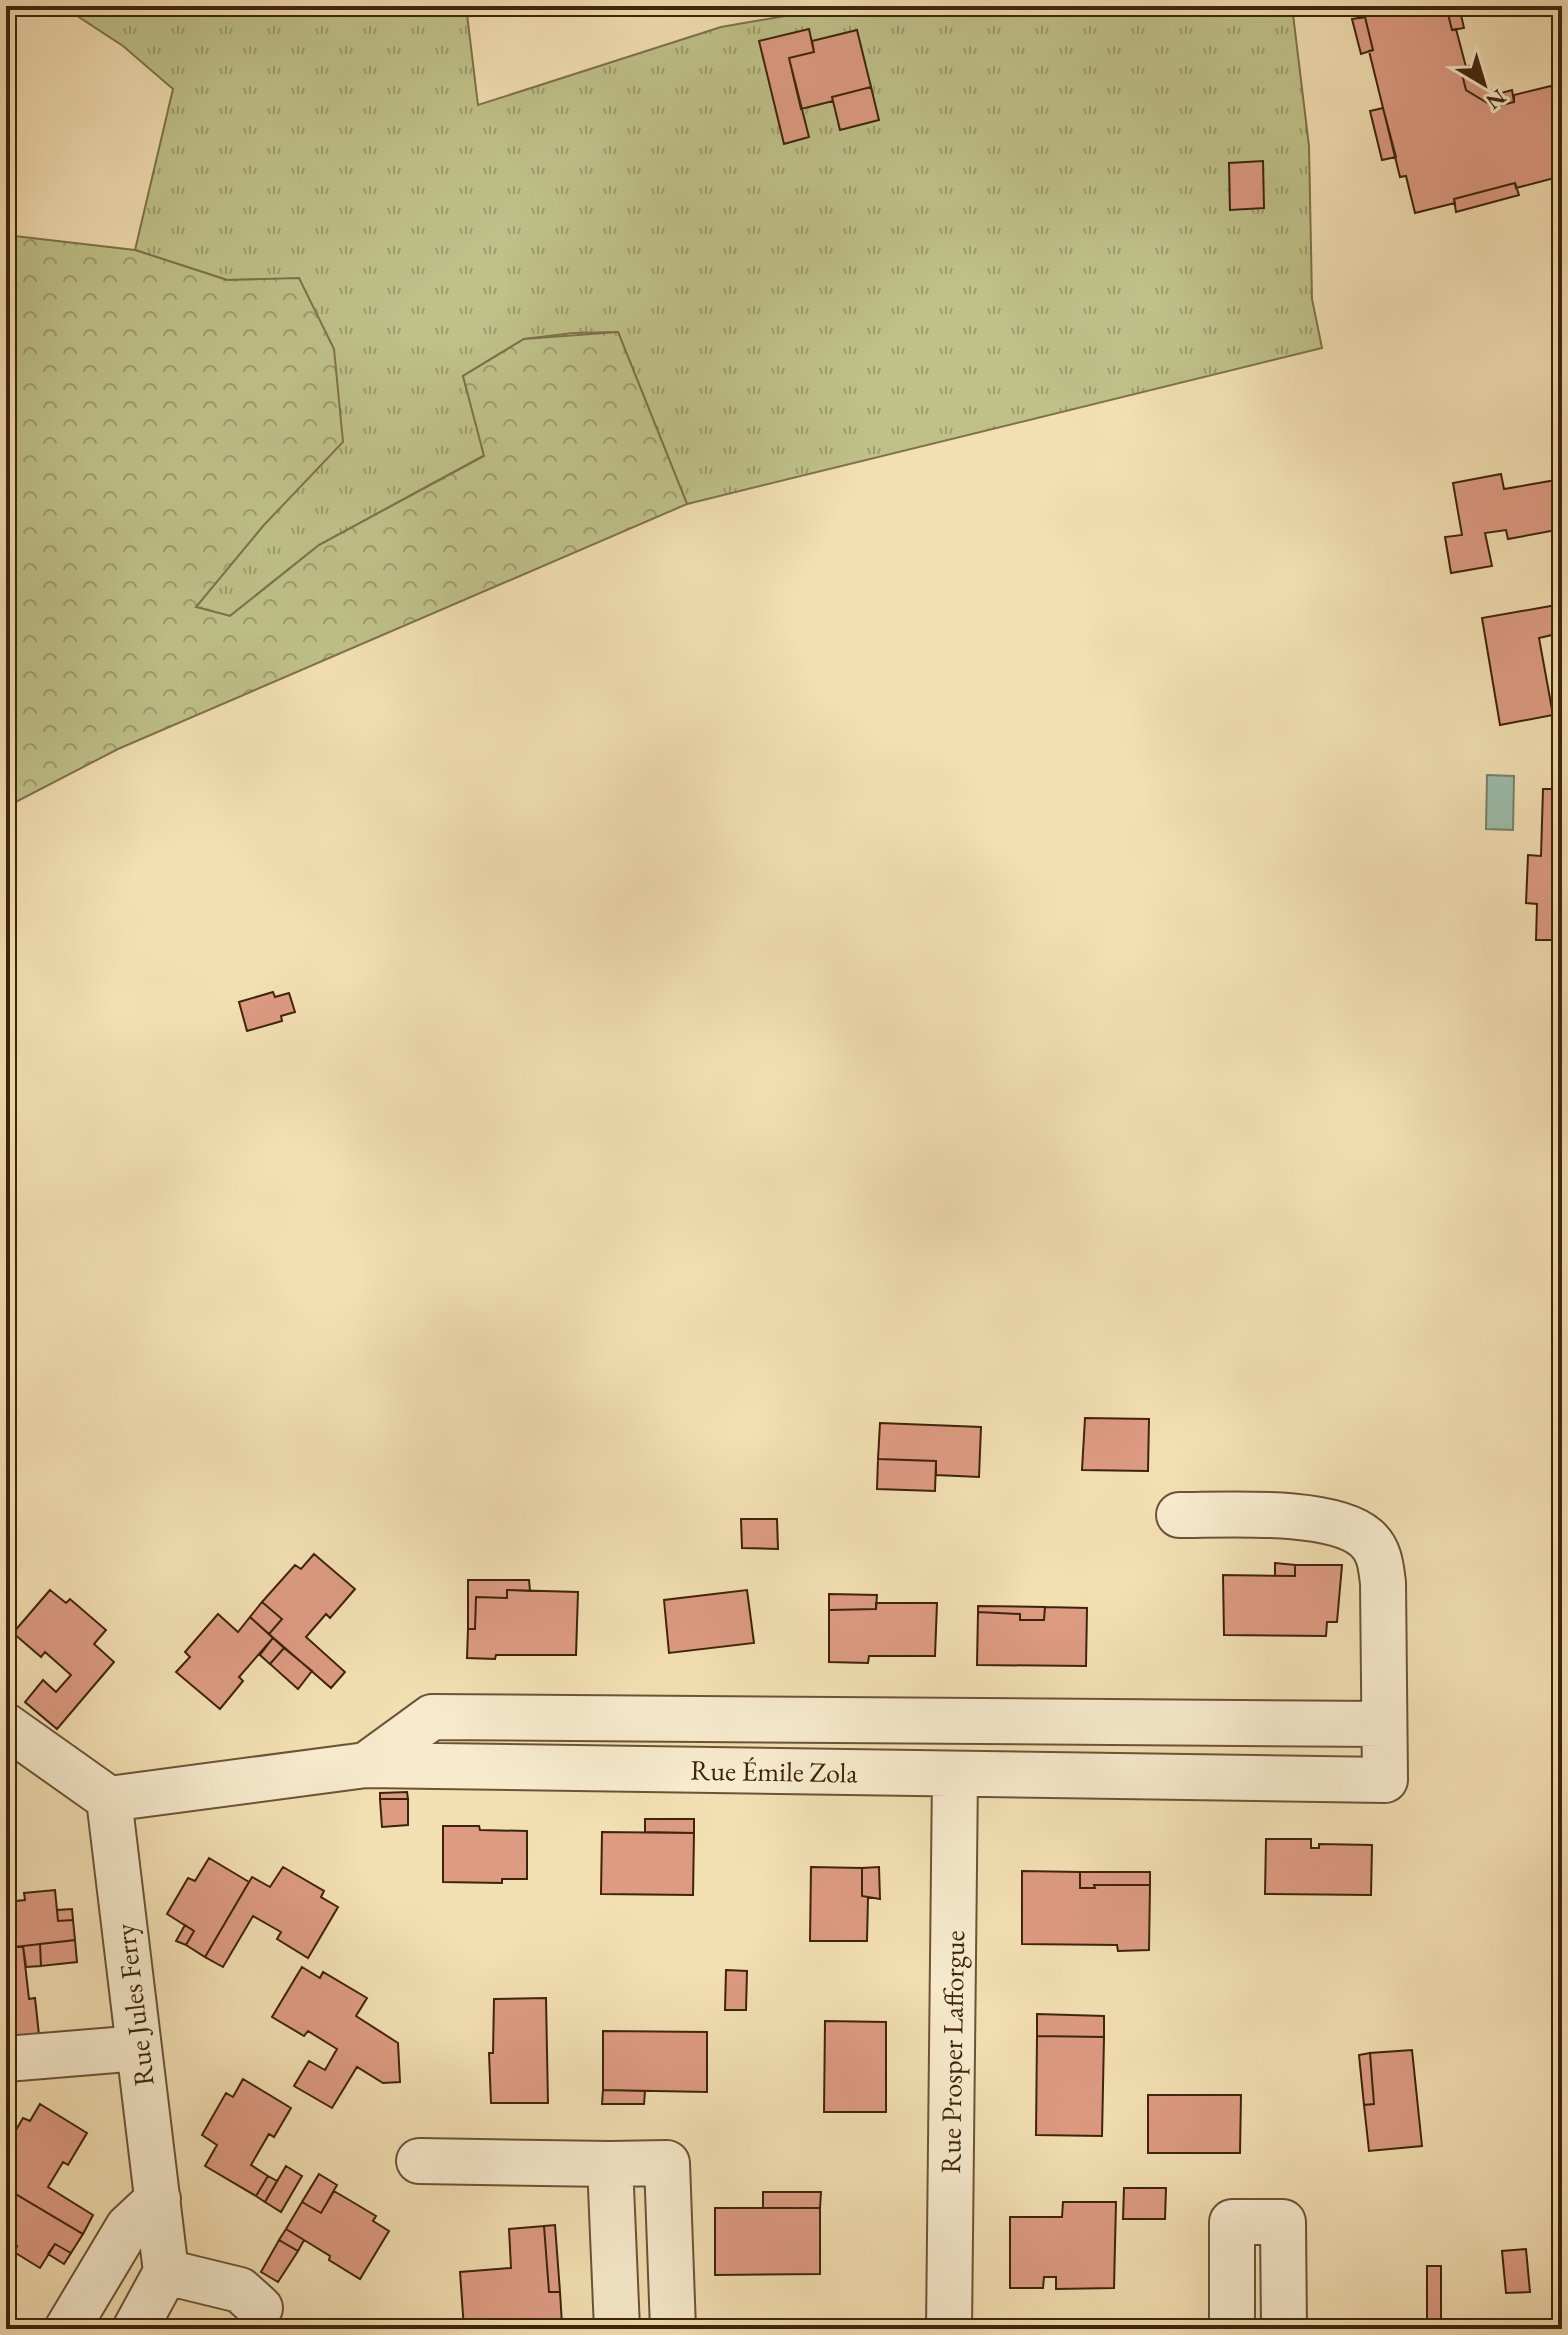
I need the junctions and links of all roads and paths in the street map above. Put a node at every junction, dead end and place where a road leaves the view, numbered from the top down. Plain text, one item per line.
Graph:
1 (1179, 1515) dead end
2 (1383, 1724) junction
3 (6, 1726) edge
4 (366, 1765) junction
5 (955, 1774) junction
6 (109, 1799) junction
7 (139, 2048) junction
8 (6, 2059) edge
9 (419, 2161) dead end
10 (610, 2164) junction
11 (158, 2199) junction
12 (166, 2272) junction
13 (260, 2308) dead end
14 (67, 2329) edge
15 (135, 2329) edge
16 (617, 2329) edge
17 (673, 2329) edge
18 (949, 2329) edge
19 (1232, 2329) edge
20 (1284, 2329) edge

1 - 2 street
2 - 4 street
2 - 5 street, Rue Émile Zola
3 - 6 street
4 - 5 street, Rue Émile Zola
4 - 6 street, Rue Émile Zola
5 - 18 street, Rue Prosper Lafforgue
6 - 7 street, Rue Jules Ferry
7 - 8 street
7 - 11 street, Rue Jules Ferry
9 - 10 street
10 - 16 street
10 - 17 street
11 - 12 street, Rue Jules Ferry
11 - 14 street
12 - 13 street
12 - 15 street
19 - 20 street

